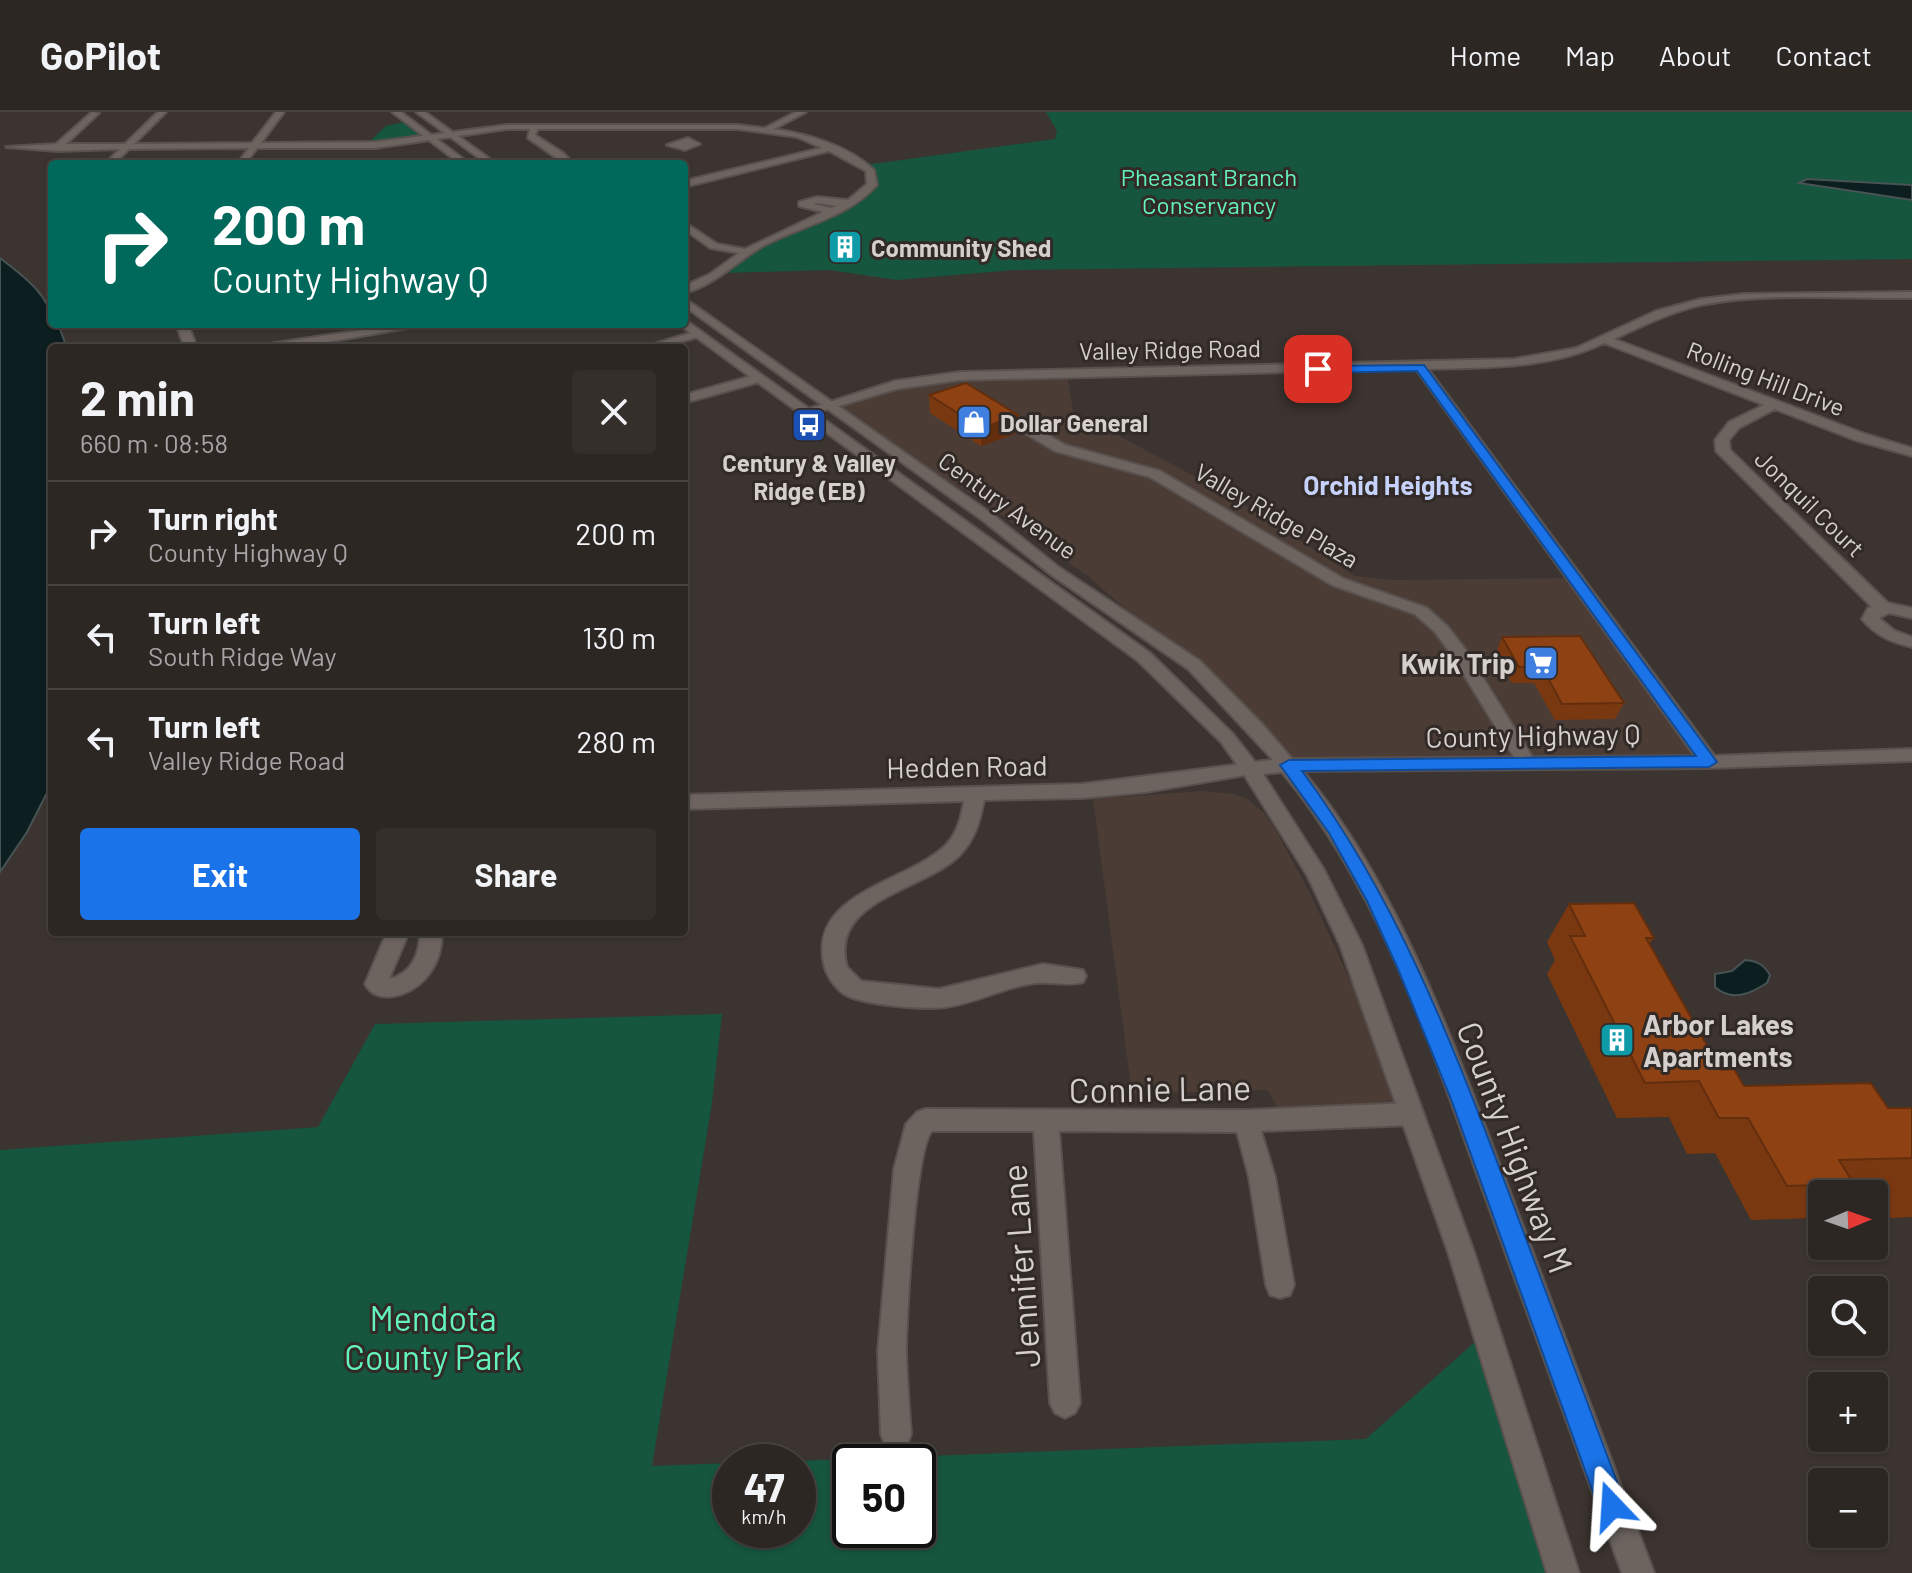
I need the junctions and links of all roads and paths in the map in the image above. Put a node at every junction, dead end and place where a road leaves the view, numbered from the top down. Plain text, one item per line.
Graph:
1 (162, 112) edge
2 (280, 112) edge
3 (396, 112) edge
4 (420, 112) edge
5 (784, 112) edge
6 (802, 112) edge
7 (95, 113) edge
8 (617, 114) edge
9 (535, 127) junction
10 (610, 127) junction
11 (679, 127) junction
12 (753, 127) junction
13 (768, 129) junction
14 (454, 135) junction
15 (432, 139) junction
16 (679, 141) dead end
17 (382, 144) junction
18 (256, 145) junction
19 (59, 146) junction
20 (128, 146) junction
21 (10, 147) dead end
22 (832, 148) junction
23 (377, 154) dead end
24 (47, 156) dead end
25 (113, 160) edge
26 (244, 160) edge
27 (461, 160) edge
28 (488, 160) edge
29 (566, 160) edge
30 (688, 182) edge
31 (845, 204) junction
32 (830, 211) junction
33 (688, 228) edge
34 (747, 252) junction
35 (688, 288) edge
36 (1912, 295) edge
37 (688, 304) edge
38 (688, 327) edge
39 (399, 328) edge
40 (697, 334) junction
41 (1606, 340) junction
42 (295, 344) edge
43 (661, 344) edge
44 (1421, 367) junction
45 (944, 377) junction
46 (759, 378) junction
47 (688, 398) edge
48 (1775, 404) junction
49 (827, 405) junction
50 (805, 412) junction
51 (1912, 452) edge
52 (1884, 609) junction
53 (1912, 613) edge
54 (1912, 642) edge
55 (1912, 755) edge
56 (1709, 762) junction
57 (1527, 763) junction
58 (1289, 765) junction
59 (1250, 769) junction
60 (975, 794) junction
61 (688, 802) edge
62 (396, 936) edge
63 (430, 936) edge
64 (1075, 976) dead end
65 (1411, 1114) junction
66 (1246, 1121) junction
67 (1046, 1123) junction
68 (1280, 1285) dead end
69 (1065, 1403) dead end
70 (896, 1434) dead end
71 (1563, 1573) edge
72 (1638, 1573) edge

1 - 20 street
2 - 18 street
3 - 15 street
4 - 14 street
5 - 12 street
6 - 13 street
7 - 19 street
8 - 10 street
9 - 10 street
9 - 14 street
9 - 29 street
10 - 11 street
11 - 12 street
11 - 16 street
12 - 13 street
13 - 22 street
14 - 15 street
14 - 28 street
15 - 17 street
15 - 27 street
17 - 18 street
17 - 23 street
18 - 20 street
18 - 26 street
19 - 20 street
19 - 21 street
19 - 24 street
20 - 25 street
22 - 30 street
22 - 31 street
31 - 32 street
31 - 32 street
32 - 34 street
33 - 34 street
34 - 35 street
36 - 41 street, Valley Ridge Road
37 - 49 street, Century Avenue
38 - 40 street, Century Avenue
39 - 42 street
40 - 43 street
40 - 46 street, Century Avenue
41 - 44 street, Valley Ridge Road
41 - 48 street, Rolling Hill Drive
44 - 45 street, Valley Ridge Road
44 - 56 street
45 - 49 street, Valley Ridge Road
45 - 57 street, Valley Ridge Plaza
46 - 47 street
46 - 50 street, Century Avenue
48 - 51 street, Rolling Hill Drive
48 - 52 street, Jonquil Court
49 - 50 street, Valley Ridge Road
49 - 58 street, Century Avenue
50 - 59 street, Century Avenue
52 - 53 street
52 - 54 street
55 - 56 street, County Highway Q
56 - 57 street, County Highway Q
57 - 58 street, County Highway Q
58 - 59 street, County Highway Q
58 - 72 street, County Highway M
59 - 60 street, Hedden Road
59 - 65 street
60 - 61 street, Hedden Road
60 - 64 street
62 - 63 street
65 - 66 street, Connie Lane
65 - 71 street
66 - 67 street, Connie Lane
66 - 68 street
67 - 69 street, Jennifer Lane
67 - 70 street, Connie Lane

